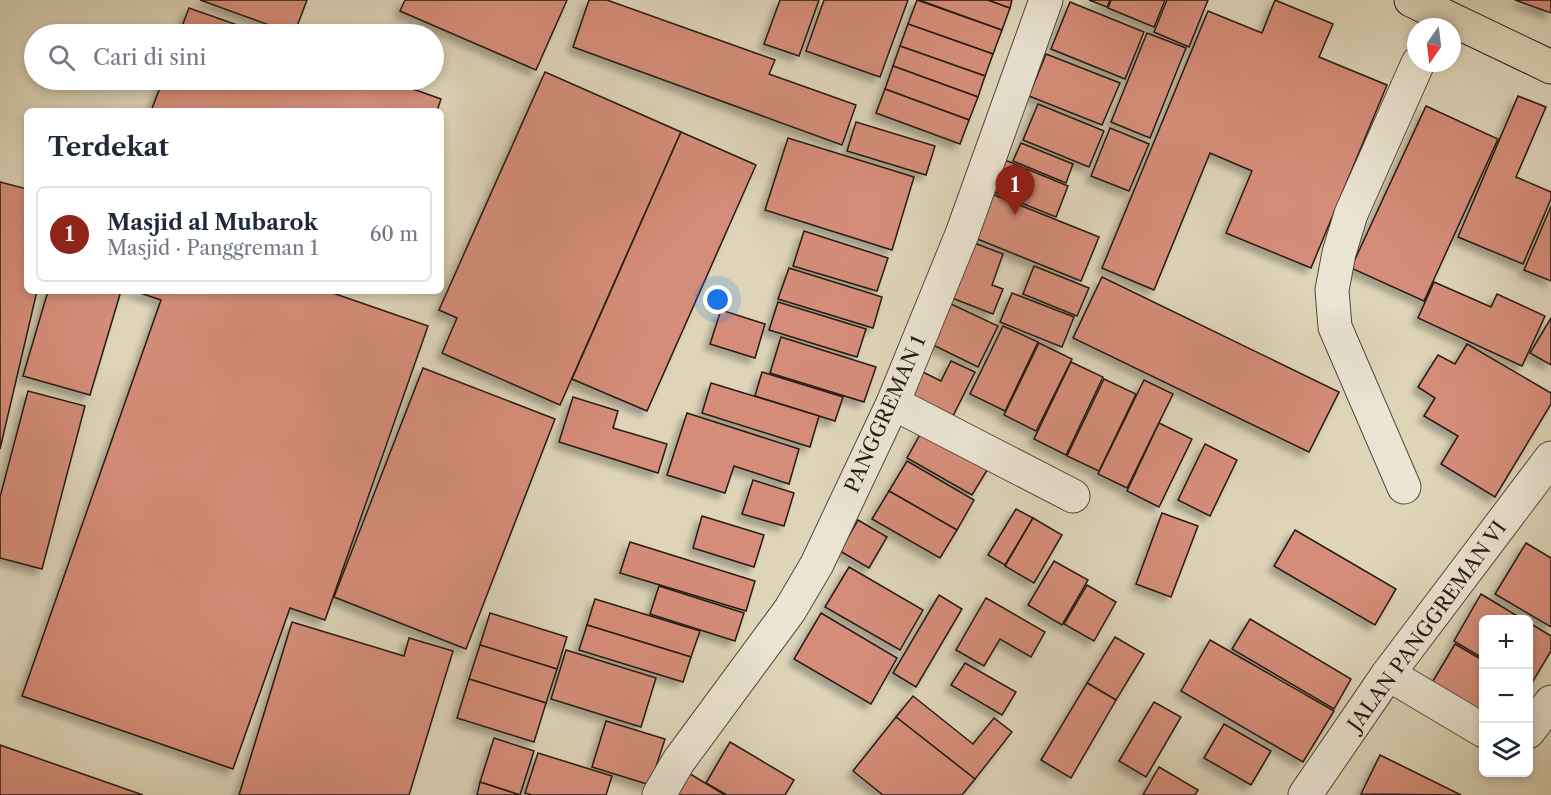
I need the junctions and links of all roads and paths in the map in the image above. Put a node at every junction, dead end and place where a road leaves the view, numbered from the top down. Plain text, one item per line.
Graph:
1 (1046, 0) edge
2 (1428, 14) edge
3 (1551, 67) edge
4 (1414, 72) edge
5 (893, 403) junction
6 (1551, 458) edge
7 (1404, 487) dead end
8 (1073, 496) dead end
9 (1389, 674) junction
10 (1551, 702) edge
11 (1533, 725) edge
12 (1479, 728) edge
13 (659, 795) edge
14 (1305, 795) edge

1 - 5 street, PANGGREMAN 1
2 - 3 main road
4 - 7 street
5 - 8 street
5 - 13 street, PANGGREMAN 1
6 - 9 street, JALAN PANGGREMAN VI
9 - 12 street
9 - 14 street, JALAN PANGGREMAN VI
10 - 11 street

